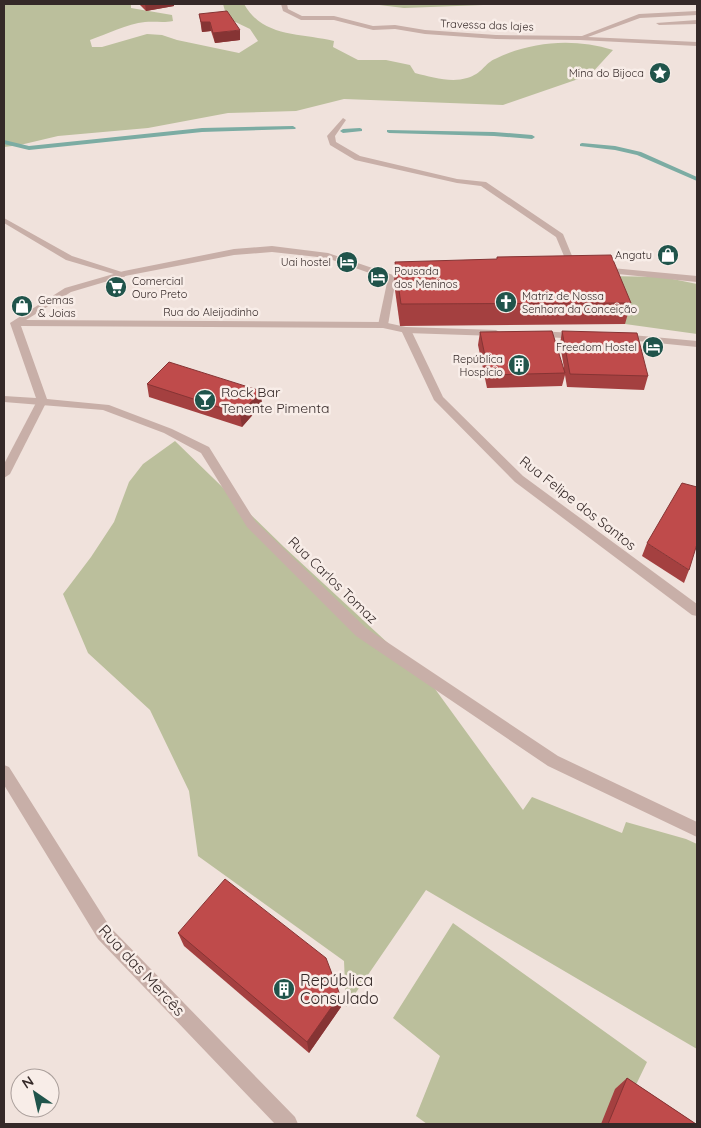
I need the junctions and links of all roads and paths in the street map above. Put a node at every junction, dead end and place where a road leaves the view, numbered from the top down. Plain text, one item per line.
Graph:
1 (284, 4) edge
2 (697, 13) edge
3 (697, 22) edge
4 (659, 23) dead end
5 (580, 38) junction
6 (697, 44) edge
7 (343, 120) dead end
8 (4, 220) edge
9 (124, 274) junction
10 (421, 276) edge
11 (392, 278) junction
12 (697, 279) edge
13 (15, 323) junction
14 (383, 325) junction
15 (406, 330) junction
16 (508, 334) edge
17 (527, 334) edge
18 (583, 336) edge
19 (616, 337) edge
20 (697, 344) edge
21 (4, 399) edge
22 (42, 401) junction
23 (4, 474) edge
24 (697, 611) edge
25 (4, 772) edge
26 (697, 830) edge
27 (288, 1124) edge

1 - 5 street, Travessa das lajes
2 - 5 street
3 - 4 street
5 - 6 street, Travessa das lajes
7 - 12 street
8 - 9 street
9 - 11 street
9 - 13 street
10 - 11 street
11 - 14 street
13 - 14 street, Rua do Aleijadinho
13 - 22 street
14 - 15 street, Rua do Aleijadinho
15 - 16 street, Rua do Aleijadinho
15 - 24 street, Rua Felipe dos Santos
17 - 18 street
19 - 20 street
21 - 22 street, Rua Carlos Tomaz
22 - 23 street
22 - 26 street, Rua Carlos Tomaz
25 - 27 street, Rua das Mercês

